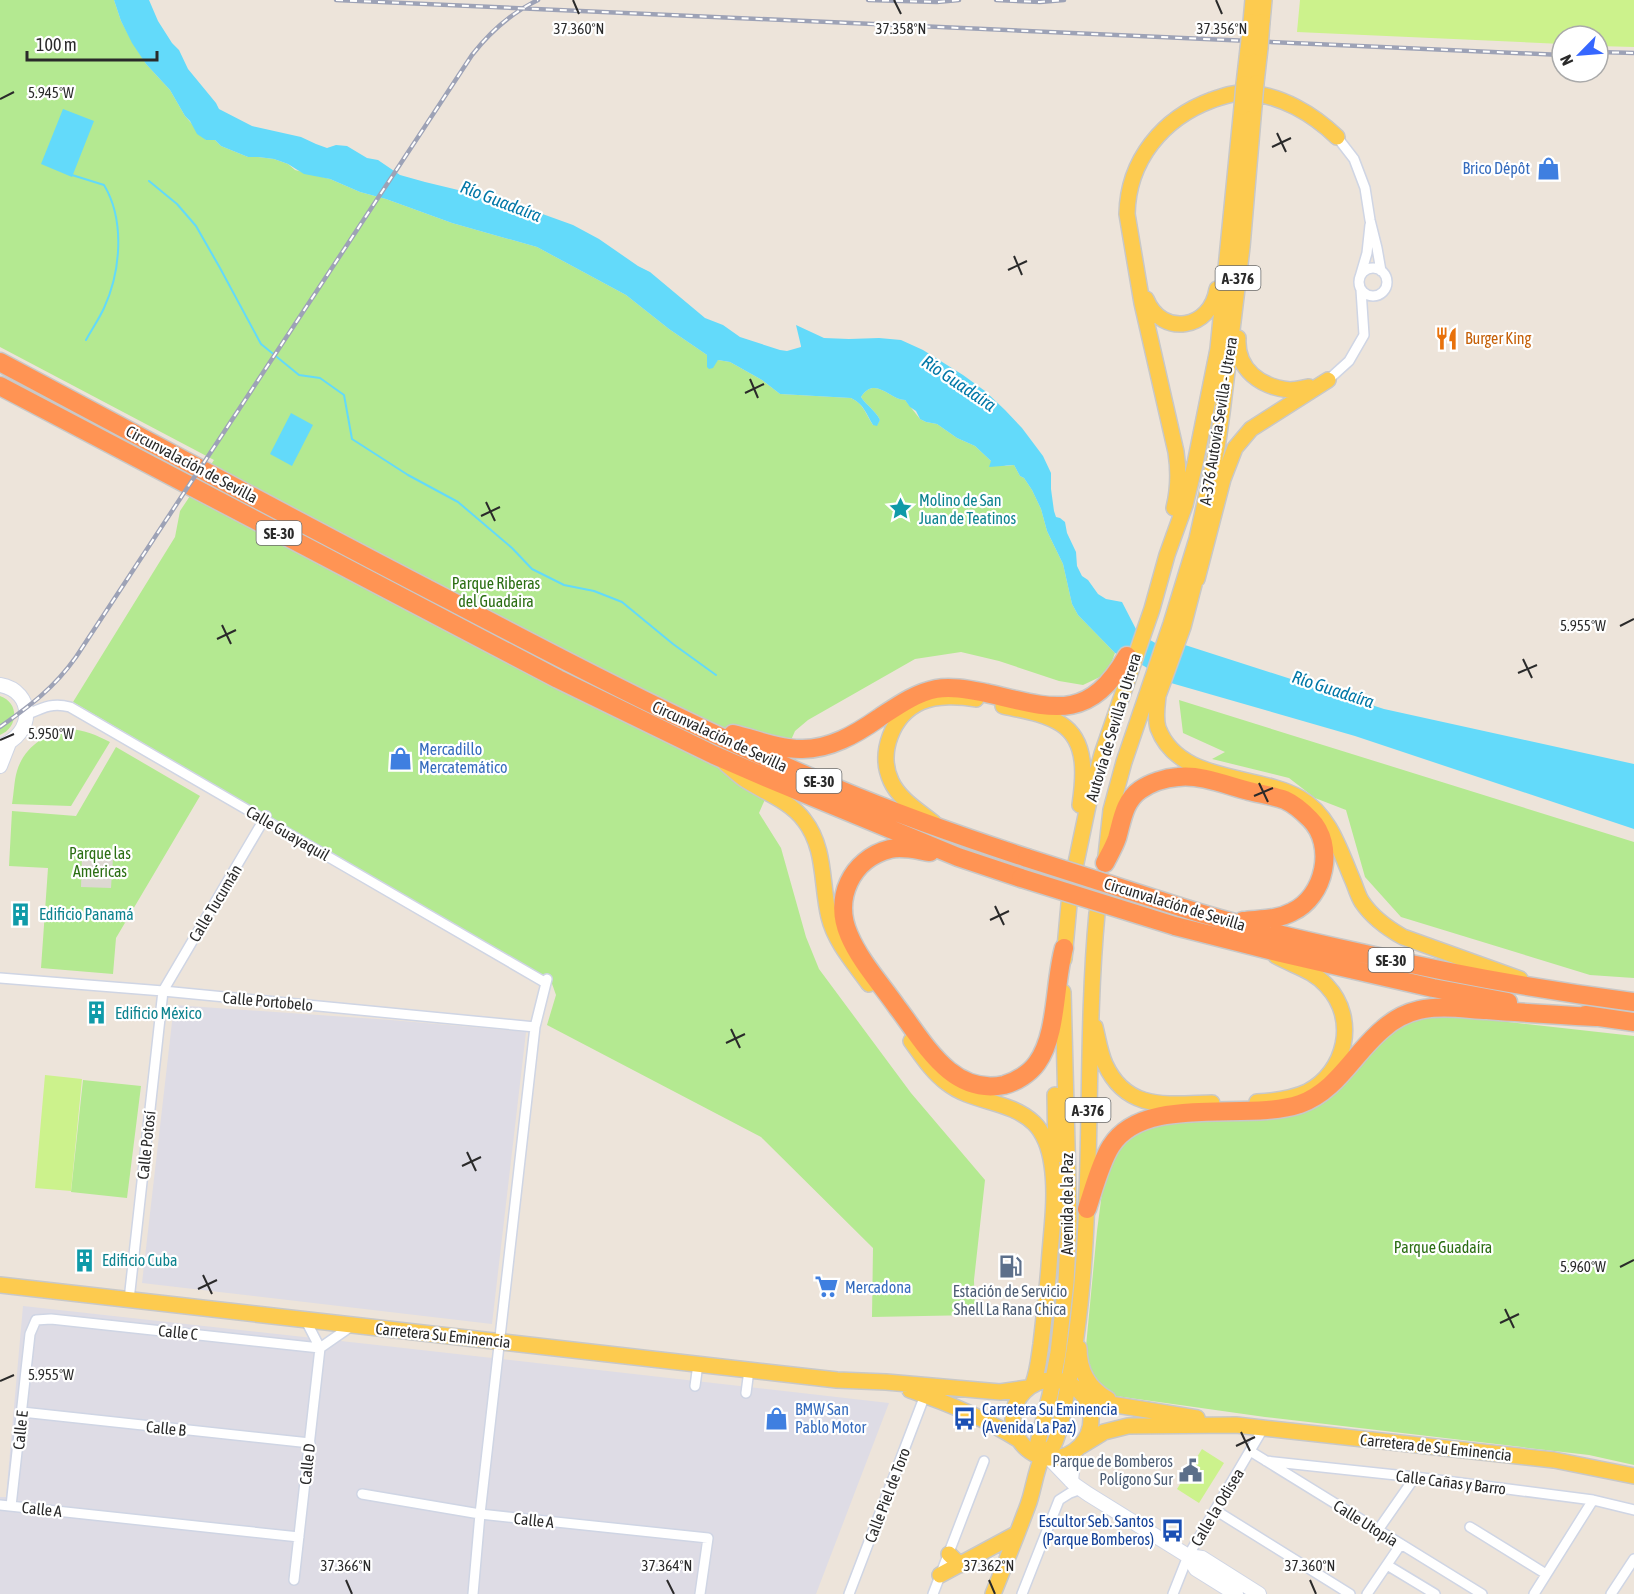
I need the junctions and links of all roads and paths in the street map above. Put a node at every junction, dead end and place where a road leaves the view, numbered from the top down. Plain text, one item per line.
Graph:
1 (1253, 0) edge
2 (1264, 0) edge
3 (1256, 22) junction
4 (1248, 107) junction
5 (1337, 137) joint
6 (1231, 214) junction
7 (1370, 220) junction
8 (1242, 247) junction
9 (1381, 271) junction
10 (1359, 278) junction
11 (1138, 279) junction
12 (1361, 290) junction
13 (0, 362) edge
14 (1323, 382) junction
15 (0, 386) edge
16 (1216, 448) junction
17 (1167, 555) junction
18 (1192, 593) junction
19 (1149, 607) joint
20 (1177, 626) junction
21 (1124, 669) junction
22 (0, 685) edge
23 (1152, 694) junction
24 (26, 715) junction
25 (696, 725) junction
26 (4, 745) edge
27 (714, 755) junction
28 (0, 766) edge
29 (265, 817) junction
30 (943, 830) junction
31 (1079, 850) junction
32 (958, 857) junction
33 (1104, 867) joint
34 (1072, 882) dead end
35 (1069, 904) dead end
36 (1097, 913) dead end
37 (1229, 922) junction
38 (1064, 948) junction
39 (1261, 948) junction
40 (0, 978) edge
41 (1063, 987) junction
42 (163, 991) junction
43 (1553, 991) junction
44 (1634, 1002) edge
45 (1091, 1010) junction
46 (1596, 1017) junction
47 (1634, 1022) edge
48 (535, 1027) junction
49 (1054, 1191) junction
50 (1087, 1209) junction
51 (1050, 1248) junction
52 (0, 1285) edge
53 (129, 1300) junction
54 (1081, 1301) junction
55 (305, 1319) junction
56 (36, 1320) joint
57 (353, 1325) junction
58 (499, 1341) junction
59 (1059, 1343) junction
60 (320, 1348) junction
61 (698, 1364) junction
62 (749, 1370) junction
63 (1053, 1380) junction
64 (886, 1382) junction
65 (1068, 1383) junction
66 (695, 1386) dead end
67 (1030, 1386) junction
68 (746, 1393) dead end
69 (926, 1395) junction
70 (1084, 1396) junction
71 (1128, 1407) junction
72 (22, 1412) junction
73 (1236, 1425) junction
74 (1264, 1427) junction
75 (1019, 1440) junction
76 (310, 1443) junction
77 (1078, 1448) junction
78 (1250, 1451) junction
79 (1045, 1457) junction
80 (984, 1461) dead end
81 (1266, 1461) junction
82 (1634, 1476) edge
83 (1415, 1477) junction
84 (1076, 1485) junction
85 (362, 1494) dead end
86 (1593, 1500) junction
87 (0, 1504) edge
88 (11, 1506) junction
89 (1215, 1510) junction
90 (1634, 1510) edge
91 (480, 1514) junction
92 (1470, 1527) dead end
93 (1378, 1530) junction
94 (1016, 1534) junction
95 (299, 1537) junction
96 (1401, 1544) junction
97 (1188, 1556) junction
98 (954, 1559) junction
99 (1634, 1559) edge
100 (1387, 1564) junction
101 (1546, 1574) junction
102 (940, 1575) joint
103 (294, 1580) dead end
104 (473, 1594) edge
105 (700, 1594) edge
106 (849, 1594) edge
107 (933, 1594) edge
108 (993, 1594) edge
109 (1022, 1594) edge
110 (1173, 1594) edge
111 (1236, 1594) edge
112 (1259, 1594) edge
113 (1350, 1594) edge
114 (1367, 1594) edge
115 (1435, 1594) edge
116 (1482, 1594) edge
117 (1534, 1594) edge
118 (1611, 1594) edge

1 - 3 main road, A-376 Autovía Sevilla - Utrera / A-376
2 - 3 main road, A-376 Autovía Sevilla - Utrera / A-376
3 - 4 main road, A-376 Autovía Sevilla - Utrera / A-376, bridge
4 - 6 main road, A-376 Autovía Sevilla - Utrera / A-376
4 - 8 main road, A-376 Autovía Sevilla - Utrera / A-376
5 - 7 street
5 - 11 main road
6 - 11 main road
6 - 17 main road, A-376 Autovía Sevilla - Utrera / A-376
7 - 9 street
7 - 10 street
8 - 14 main road
8 - 16 main road, A-376 Autovía Sevilla - Utrera / A-376
9 - 10 street
9 - 12 street
10 - 12 street
11 - 17 main road
12 - 14 street
13 - 25 highway, Circunvalación de Sevilla / SE-30
14 - 18 main road
15 - 27 highway, Circunvalación de Sevilla / SE-30
16 - 18 main road
16 - 20 main road, A-376 Autovía Sevilla - Utrera / A-376
17 - 19 main road, A-376 Autovía Sevilla - Utrera / A-376
18 - 20 main road
19 - 21 main road, Autovía de Sevilla a Utrera
20 - 23 main road
21 - 25 highway
21 - 31 main road, Autovía de Sevilla a Utrera
22 - 24 street
23 - 33 main road
23 - 43 main road
24 - 26 street
24 - 29 street, Calle Guayaquil
25 - 30 highway, Circunvalación de Sevilla / SE-30
26 - 28 street
27 - 32 highway, Circunvalación de Sevilla / SE-30
27 - 49 main road
29 - 42 street, Calle Tucumán
29 - 48 street, Calle Guayaquil
30 - 31 main road
30 - 37 highway, Circunvalación de Sevilla / SE-30, bridge
31 - 34 main road, Autovía de Sevilla a Utrera
32 - 38 highway
32 - 39 highway, Circunvalación de Sevilla / SE-30, bridge
33 - 37 highway
35 - 38 main road
36 - 45 main road, A-376
37 - 43 highway, Circunvalación de Sevilla / SE-30
38 - 41 main road, Avenida de la Paz
39 - 45 main road
39 - 46 highway, Circunvalación de Sevilla / SE-30
40 - 42 street, Calle Portobelo
41 - 49 main road
41 - 59 main road, Avenida de la Paz
42 - 48 street, Calle Portobelo
42 - 53 street, Calle Potosí
43 - 44 highway, Circunvalación de Sevilla / SE-30
45 - 50 main road, A-376
46 - 47 highway, Circunvalación de Sevilla / SE-30
46 - 50 highway
48 - 58 street
49 - 51 main road
50 - 54 main road, Avenida de la Paz
51 - 59 main road
51 - 67 main road
52 - 53 main road, Carretera Su Eminencia
53 - 55 main road, Carretera Su Eminencia
54 - 65 main road, Avenida de la Paz
54 - 71 main road
55 - 57 main road, Carretera Su Eminencia
55 - 60 street
56 - 60 street, Calle C
56 - 72 street, Calle E
57 - 58 main road, Carretera Su Eminencia
57 - 60 street
58 - 61 main road, Carretera Su Eminencia
58 - 91 street
59 - 63 main road, Avenida de la Paz
60 - 76 street, Calle D
61 - 62 main road, Carretera Su Eminencia
61 - 66 street
62 - 64 main road, Carretera Su Eminencia
62 - 68 street
63 - 65 main road
63 - 67 main road, Carretera Su Eminencia
63 - 79 main road, Avenida de la Paz
64 - 67 main road, Carretera Su Eminencia
64 - 69 main road, Carretera Su Eminencia
65 - 70 main road
65 - 79 main road, Avenida de la Paz
67 - 75 main road
69 - 75 main road, Carretera Su Eminencia
69 - 106 street, Calle Piel de Toro
70 - 71 main road, Carretera de Su Eminencia
70 - 77 main road
71 - 73 main road, Carretera de Su Eminencia
72 - 76 street, Calle B
72 - 88 street, Calle E
73 - 74 main road, Carretera de Su Eminencia
73 - 77 main road, Carretera de Su Eminencia
74 - 78 street, Calle la Odisea
74 - 82 main road, Carretera de Su Eminencia
75 - 79 main road, Carretera Su Eminencia
76 - 95 street, Calle D
77 - 79 main road, Carretera de Su Eminencia
77 - 84 street
78 - 81 street, Calle Utopía
78 - 89 street, Calle la Odisea
79 - 84 street
79 - 94 main road, Avenida de la Paz
80 - 98 street
81 - 83 street, Calle Cañas y Barro
81 - 93 street, Calle Utopía
83 - 86 street, Calle Cañas y Barro
83 - 93 street
84 - 97 street
84 - 109 street
85 - 91 street, Calle A
86 - 90 street, Calle Cañas y Barro
86 - 101 street
87 - 88 street, Calle A
88 - 95 street, Calle A
89 - 97 street, Calle la Odisea
89 - 113 street
91 - 104 street
91 - 105 street, Calle A
92 - 101 street
93 - 96 street, Calle Utopía
94 - 98 main road
94 - 108 main road, Avenida de la Paz
95 - 103 street, Calle D
96 - 100 street
96 - 116 street, Calle Utopía
97 - 110 street, Calle la Odisea
97 - 111 street
97 - 112 street
98 - 102 main road
99 - 118 street
100 - 114 street
100 - 115 street, Calle Utopía
101 - 117 street
102 - 107 street

